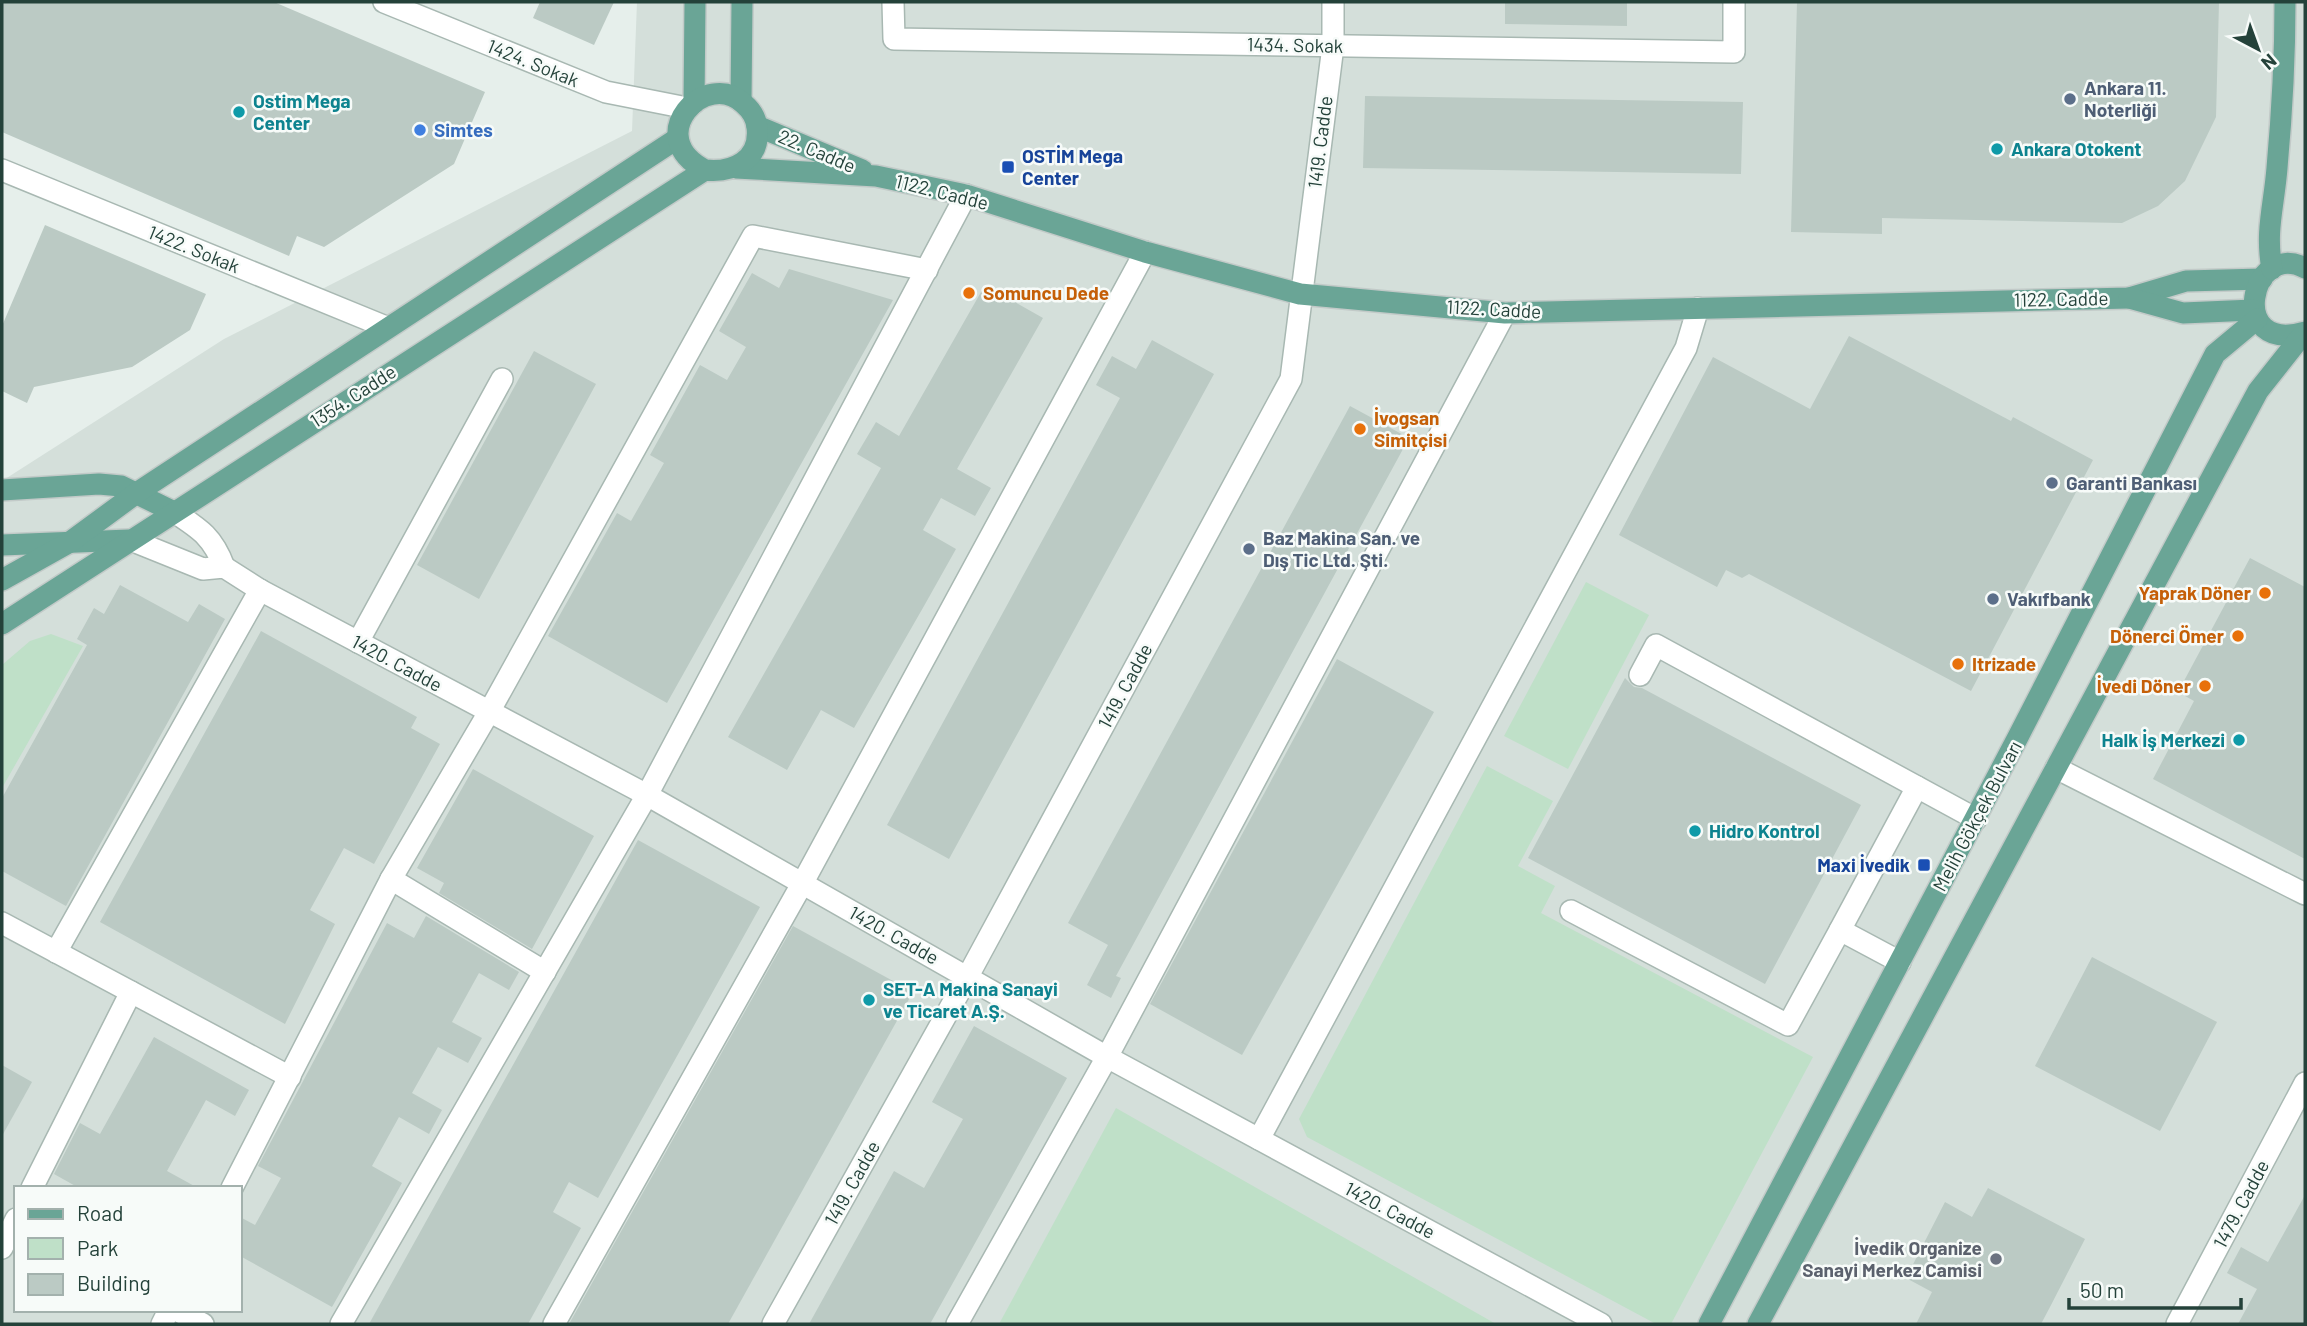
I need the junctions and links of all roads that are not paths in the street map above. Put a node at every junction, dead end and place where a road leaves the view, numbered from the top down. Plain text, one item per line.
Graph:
1 (384, 2) edge
2 (695, 2) edge
3 (742, 2) edge
4 (893, 2) edge
5 (1333, 2) edge
6 (1734, 2) edge
7 (2285, 2) edge
8 (1333, 46) junction
9 (741, 101) junction
10 (684, 119) junction
11 (757, 126) junction
12 (736, 168) junction
13 (2, 170) edge
14 (705, 170) junction
15 (876, 176) junction
16 (966, 195) junction
17 (1144, 253) junction
18 (2305, 268) edge
19 (927, 270) junction
20 (2267, 274) junction
21 (1300, 294) junction
22 (2129, 298) junction
23 (1698, 308) junction
24 (1505, 313) junction
25 (2255, 314) junction
26 (386, 327) junction
27 (2304, 332) edge
28 (502, 379) dead end
29 (2, 490) edge
30 (138, 492) junction
31 (174, 512) junction
32 (131, 540) junction
33 (70, 542) junction
34 (2, 545) edge
35 (224, 567) junction
36 (2, 580) edge
37 (260, 590) junction
38 (2, 624) edge
39 (358, 642) junction
40 (1640, 675) dead end
41 (489, 712) junction
42 (2056, 768) junction
43 (1917, 787) junction
44 (647, 795) junction
45 (1976, 819) junction
46 (391, 879) junction
47 (802, 884) junction
48 (2305, 894) edge
49 (1571, 911) dead end
50 (2, 923) edge
51 (1840, 930) junction
52 (56, 952) junction
53 (1900, 962) junction
54 (545, 972) junction
55 (968, 976) junction
56 (131, 992) junction
57 (1107, 1057) junction
58 (290, 1077) junction
59 (2305, 1083) edge
60 (1259, 1139) junction
61 (33, 1186) edge
62 (233, 1186) edge
63 (11, 1223) edge
64 (2, 1248) edge
65 (180, 1312) edge
66 (203, 1324) edge
67 (341, 1324) edge
68 (554, 1324) edge
69 (774, 1324) edge
70 (957, 1324) edge
71 (1601, 1324) edge
72 (1709, 1324) edge
73 (1758, 1324) edge
74 (2177, 1324) edge

1 - 10 street, 1424. Sokak
2 - 10 main road
3 - 9 main road
4 - 8 street, 1434. Sokak
5 - 8 street, 1419. Cadde
6 - 8 street, 1434. Sokak
7 - 20 main road
8 - 21 street, 1419. Cadde
9 - 10 main road, 1354. Cadde
9 - 11 main road
10 - 14 main road
10 - 26 main road, 1354. Cadde
11 - 12 main road
11 - 15 main road, 22. Cadde
12 - 14 main road, 1354. Cadde
12 - 15 main road, 1354. Cadde
13 - 26 street, 1422. Sokak
14 - 31 main road, 1354. Cadde
15 - 16 main road, 1122. Cadde
16 - 17 main road, 1122. Cadde
16 - 19 street
17 - 21 main road, 1122. Cadde
17 - 47 street
18 - 20 main road, 1122. Cadde
19 - 41 street
19 - 44 street
20 - 22 main road, 1122. Cadde
20 - 25 main road
21 - 24 main road, 1122. Cadde
21 - 55 street, 1419. Cadde
22 - 23 main road, 1122. Cadde
22 - 25 main road, 1122. Cadde
23 - 24 main road, 1122. Cadde
23 - 60 street
24 - 57 street
25 - 27 main road
25 - 45 main road, Melih Gökçek Bulvarı
26 - 30 main road, 1354. Cadde
27 - 42 main road
28 - 39 street
29 - 30 main road
30 - 31 main road
30 - 33 main road, 1354. Cadde
31 - 32 main road, 1354. Cadde
31 - 35 street, 1420. Cadde
32 - 33 main road
32 - 35 street, 1420. Cadde
32 - 38 main road, 1354. Cadde
33 - 34 main road
33 - 36 main road, 1354. Cadde
35 - 37 street, 1420. Cadde
37 - 39 street, 1420. Cadde
37 - 52 street
39 - 41 street, 1420. Cadde
40 - 43 street
41 - 44 street, 1420. Cadde
41 - 46 street
42 - 48 street
42 - 73 main road
43 - 45 street
43 - 51 street
44 - 47 street, 1420. Cadde
44 - 54 street
45 - 53 main road, Melih Gökçek Bulvarı
46 - 54 street
46 - 58 street
47 - 55 street, 1420. Cadde
47 - 68 street
49 - 51 street
50 - 52 street
51 - 53 street
52 - 56 street
53 - 72 main road, Melih Gökçek Bulvarı
54 - 67 street
55 - 57 street, 1420. Cadde
55 - 69 street, 1419. Cadde
56 - 58 street
56 - 61 street
57 - 60 street, 1420. Cadde
57 - 70 street
58 - 62 street
59 - 74 street, 1479. Cadde
60 - 71 street, 1420. Cadde
63 - 64 street
65 - 66 street

